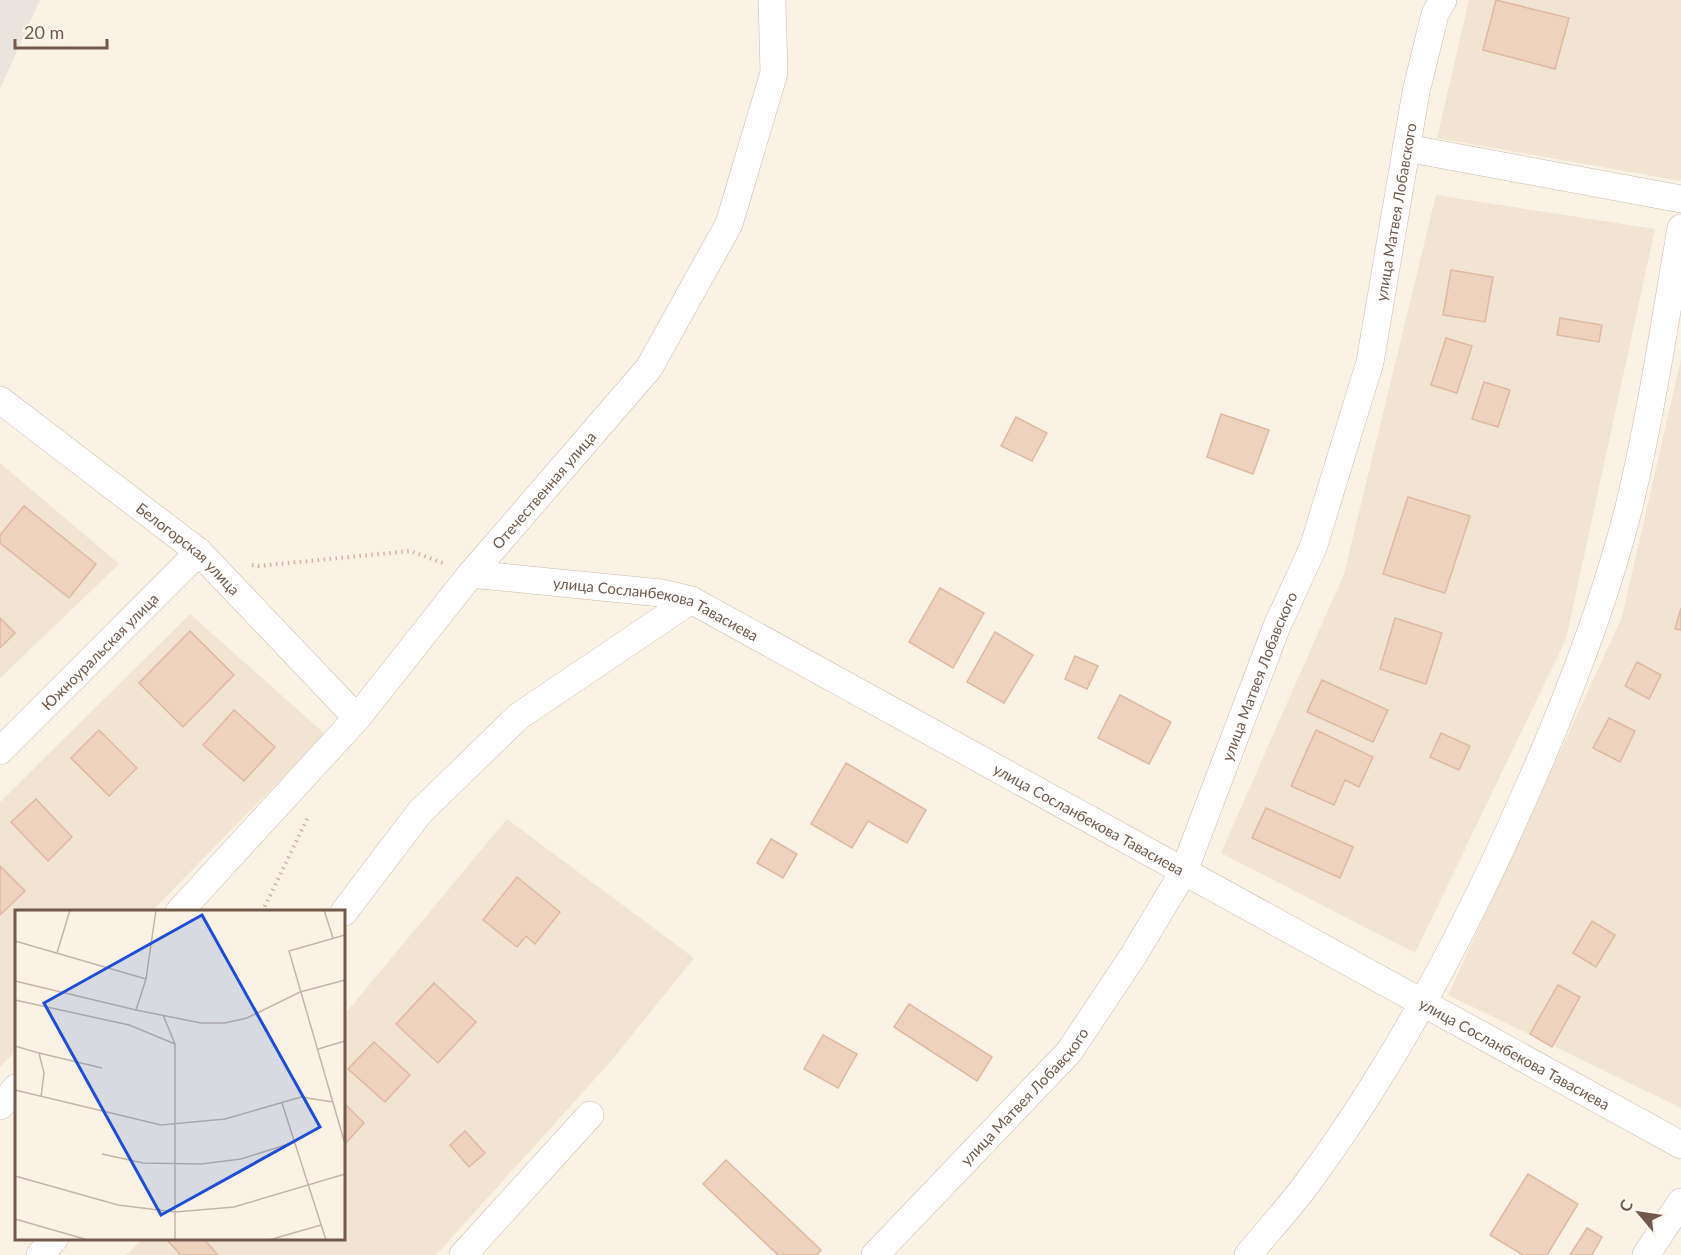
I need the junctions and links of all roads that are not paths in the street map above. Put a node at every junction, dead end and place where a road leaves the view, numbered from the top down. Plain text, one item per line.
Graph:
1 (772, 0) edge
2 (1443, 0) edge
3 (1406, 148) junction
4 (1681, 199) edge
5 (1681, 228) edge
6 (0, 400) edge
7 (199, 552) junction
8 (471, 574) junction
9 (691, 600) junction
10 (357, 718) junction
11 (0, 751) edge
12 (1184, 871) junction
13 (181, 910) edge
14 (345, 911) edge
15 (1423, 1005) junction
16 (15, 1089) edge
17 (0, 1106) edge
18 (590, 1115) dead end
19 (1681, 1145) edge
20 (1681, 1202) edge
21 (55, 1240) edge
22 (40, 1255) edge
23 (464, 1255) edge
24 (875, 1255) edge
25 (1248, 1255) edge
26 (1646, 1255) edge

1 - 8 street, Отечественная улица
2 - 3 street, улица Матвея Лобавского
3 - 4 street
3 - 12 street, улица Матвея Лобавского
5 - 15 street
6 - 7 street, Белогорская улица
7 - 10 street, Белогорская улица
7 - 11 street, Южноуральская улица
8 - 9 street, улица Сосланбекова Тавасиева
8 - 10 street, Отечественная улица
9 - 12 street, улица Сосланбекова Тавасиева
9 - 14 street
10 - 13 street, Отечественная улица
12 - 15 street, улица Сосланбекова Тавасиева
12 - 24 street, улица Матвея Лобавского
15 - 19 street, улица Сосланбекова Тавасиева
15 - 25 street
16 - 17 street
18 - 23 street
20 - 26 street
21 - 22 street

